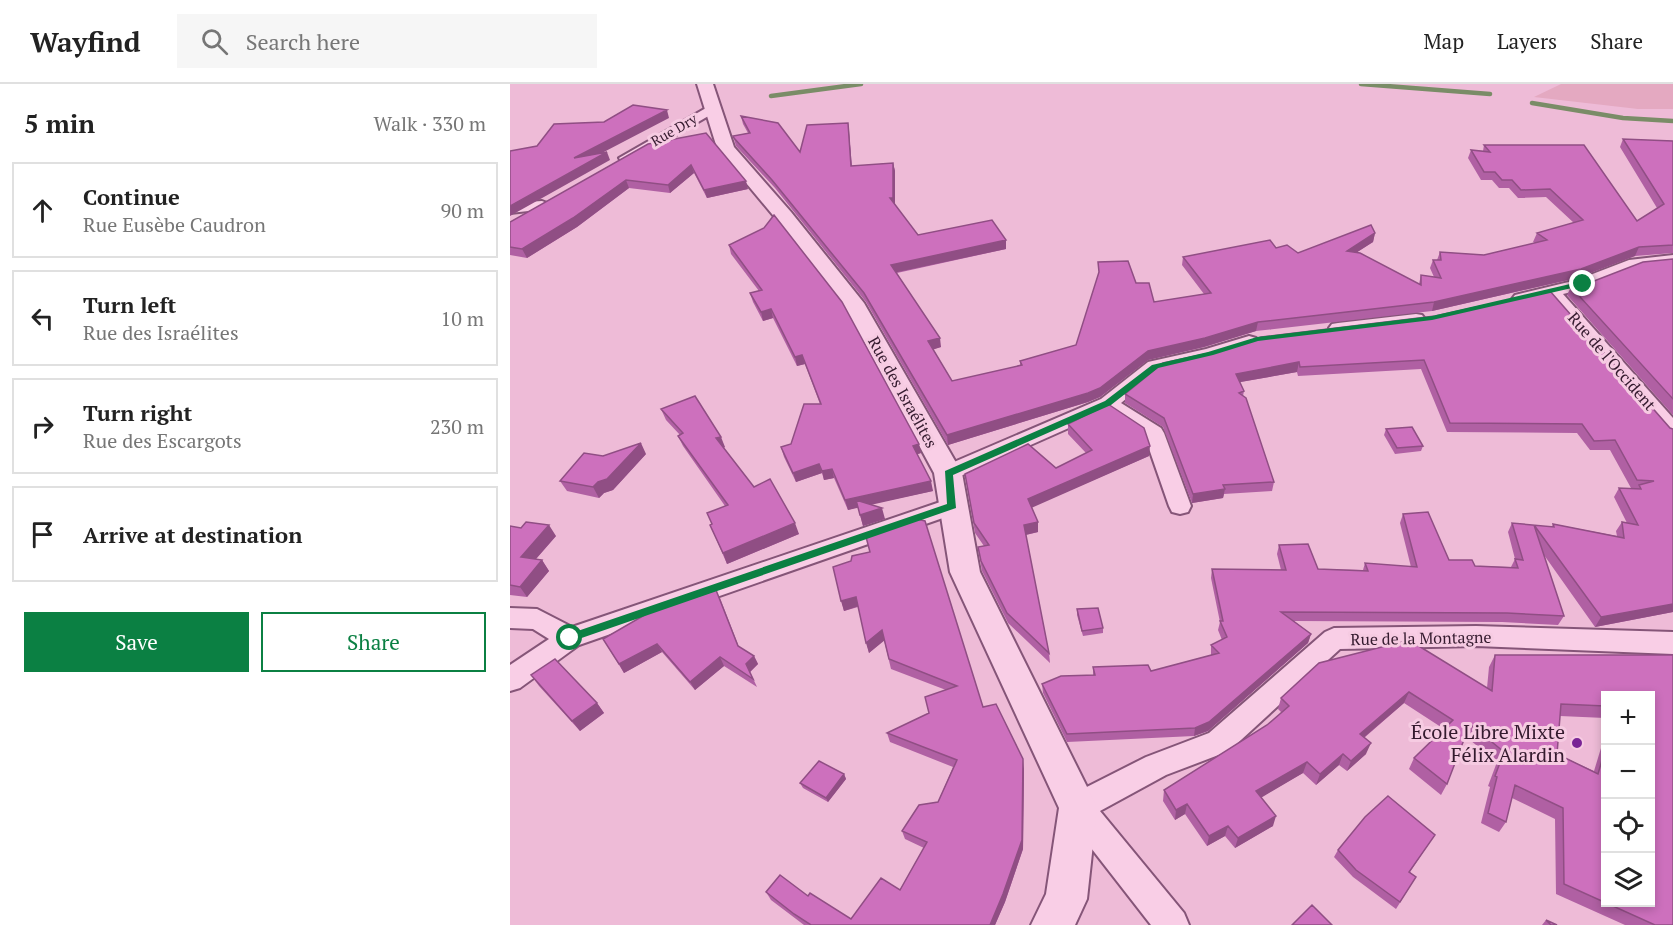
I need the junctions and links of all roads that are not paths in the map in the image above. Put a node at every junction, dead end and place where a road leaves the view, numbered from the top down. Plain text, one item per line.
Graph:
1 (705, 84) edge
2 (713, 108) junction
3 (612, 165) edge
4 (510, 208) edge
5 (510, 225) edge
6 (1673, 260) edge
7 (1552, 292) junction
8 (1506, 302) edge
9 (1432, 318) edge
10 (1324, 330) edge
11 (1268, 338) edge
12 (1108, 403) junction
13 (1673, 431) edge
14 (948, 473) junction
15 (952, 506) junction
16 (1180, 506) dead end
17 (510, 618) edge
18 (570, 638) junction
19 (1673, 643) edge
20 (510, 680) edge
21 (1078, 807) junction
22 (1052, 925) edge
23 (1172, 925) edge

1 - 2 street, Rue des Israélites
2 - 3 street, Rue Dry
2 - 14 street, Rue des Israélites
4 - 5 street
6 - 7 street
7 - 8 street
7 - 13 street, Rue de l'Occident
9 - 10 street
11 - 12 street
12 - 14 street
12 - 16 street
14 - 15 street, Rue des Israélites
15 - 18 street
15 - 21 street, Rue des Israélites
17 - 18 street
18 - 20 street
19 - 21 street, Rue de la Montagne
21 - 22 street
21 - 23 street

